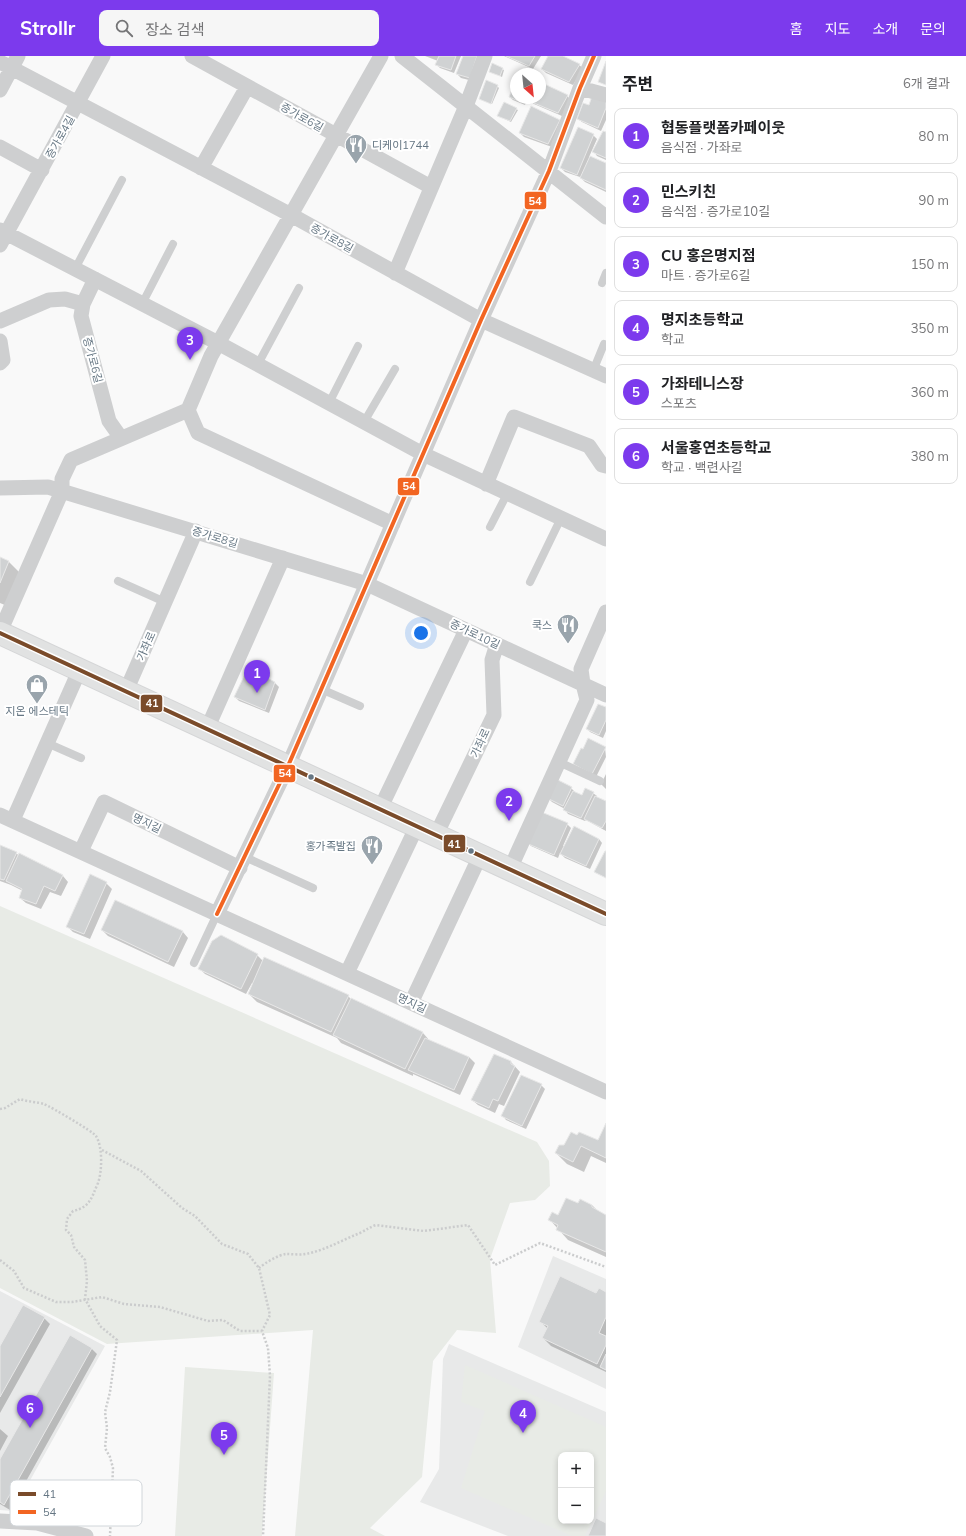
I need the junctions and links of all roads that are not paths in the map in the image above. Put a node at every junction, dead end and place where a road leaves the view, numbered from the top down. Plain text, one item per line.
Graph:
1 (104, 56) edge
2 (192, 56) edge
3 (381, 56) edge
4 (402, 56) edge
5 (485, 56) edge
6 (594, 56) edge
7 (10, 62) edge
8 (247, 87) junction
9 (580, 88) junction
10 (0, 90) edge
11 (606, 94) edge
12 (78, 103) junction
13 (466, 106) junction
14 (336, 136) junction
15 (0, 147) edge
16 (201, 168) junction
17 (42, 170) junction
18 (549, 171) junction
19 (122, 180) dead end
20 (431, 187) junction
21 (291, 215) junction
22 (606, 217) edge
23 (2, 236) edge
24 (173, 244) dead end
25 (75, 269) junction
26 (395, 273) junction
27 (606, 273) edge
28 (95, 279) junction
29 (602, 283) dead end
30 (299, 288) dead end
31 (83, 304) junction
32 (142, 304) junction
33 (482, 320) junction
34 (0, 321) edge
35 (0, 341) edge
36 (218, 343) junction
37 (604, 344) dead end
38 (358, 346) dead end
39 (0, 363) edge
40 (258, 364) junction
41 (395, 369) dead end
42 (599, 373) edge
43 (329, 403) junction
44 (188, 410) junction
45 (364, 422) junction
46 (122, 438) junction
47 (423, 454) junction
48 (606, 466) edge
49 (486, 484) junction
50 (0, 488) edge
51 (62, 491) junction
52 (507, 494) junction
53 (561, 518) junction
54 (393, 524) junction
55 (490, 527) dead end
56 (196, 531) junction
57 (606, 540) edge
58 (284, 558) junction
59 (118, 581) dead end
60 (530, 582) dead end
61 (367, 584) junction
62 (165, 602) junction
63 (606, 612) edge
64 (466, 630) junction
65 (0, 632) edge
66 (497, 644) junction
67 (80, 669) junction
68 (583, 684) junction
69 (322, 689) junction
70 (126, 691) junction
71 (606, 695) edge
72 (360, 706) dead end
73 (207, 729) junction
74 (47, 743) junction
75 (81, 758) dead end
76 (559, 762) junction
77 (288, 766) junction
78 (600, 780) dead end
79 (380, 809) junction
80 (6, 818) edge
81 (417, 826) junction
82 (436, 835) junction
83 (81, 852) junction
84 (480, 856) junction
85 (242, 862) junction
86 (510, 869) junction
87 (313, 888) dead end
88 (217, 914) junction
89 (606, 914) edge
90 (194, 963) dead end
91 (347, 973) junction
92 (411, 1003) junction
93 (606, 1092) edge
94 (0, 1521) edge
95 (10, 1522) edge
96 (48, 1526) edge
97 (86, 1536) edge

1 - 12 street, 증가로4길
2 - 8 street, 증가로6길
3 - 14 street, 증가로6길
4 - 13 street
5 - 13 street
6 - 9 street
7 - 10 street, 증가로4길
7 - 12 street, 증가로4길
8 - 14 street, 증가로6길
8 - 16 street
9 - 11 street
9 - 18 street
12 - 16 street
12 - 17 street, 증가로4길
13 - 18 street
13 - 20 street
14 - 20 street
14 - 21 street, 증가로6길
15 - 17 street, 증가로4길
16 - 21 street
17 - 23 street, 증가로4길
18 - 22 street
18 - 33 street
19 - 25 lane
20 - 26 street
21 - 26 street, 증가로8길
21 - 36 street, 증가로6길
23 - 25 street
24 - 32 lane
25 - 28 street
26 - 33 street, 증가로8길
27 - 29 lane
28 - 31 street, 증가로6길
28 - 32 street
30 - 40 lane
31 - 34 street
31 - 46 street, 증가로6길
32 - 36 street
33 - 42 street
33 - 47 street
35 - 39 street
36 - 40 street
36 - 44 street, 증가로6길
37 - 42 lane
38 - 43 lane
40 - 43 street
41 - 45 lane
43 - 45 street
44 - 46 street
44 - 54 street
45 - 47 street
46 - 51 street
47 - 49 street
47 - 54 street
48 - 49 street
49 - 52 street
50 - 51 street
51 - 56 street, 증가로8길
51 - 65 street
52 - 53 street
52 - 55 lane
53 - 57 street
53 - 60 lane
54 - 61 street
56 - 58 street, 증가로8길
56 - 62 street, 가좌로
58 - 61 street, 증가로8길
58 - 73 street
59 - 62 lane
61 - 64 street, 증가로10길
61 - 69 street
62 - 70 street, 가좌로
63 - 68 street
64 - 66 street, 증가로10길
64 - 79 street
65 - 67 main road
66 - 68 street, 증가로10길
66 - 82 street, 가좌로
67 - 70 main road
67 - 74 street
68 - 71 street, 증가로10길
68 - 76 street
69 - 72 lane
69 - 77 street
70 - 73 main road
73 - 77 main road
74 - 75 lane
74 - 80 street
76 - 78 lane
76 - 86 street
77 - 79 main road
77 - 85 street
79 - 81 main road
80 - 83 street, 명지길
81 - 82 main road
81 - 91 street
82 - 84 main road
83 - 85 street, 명지길
83 - 88 street, 명지길
84 - 86 main road
84 - 92 street
85 - 87 lane
85 - 88 street
86 - 89 main road
88 - 90 lane
88 - 91 street, 명지길
91 - 92 street, 명지길
92 - 93 street, 명지길
94 - 95 street
96 - 97 street

